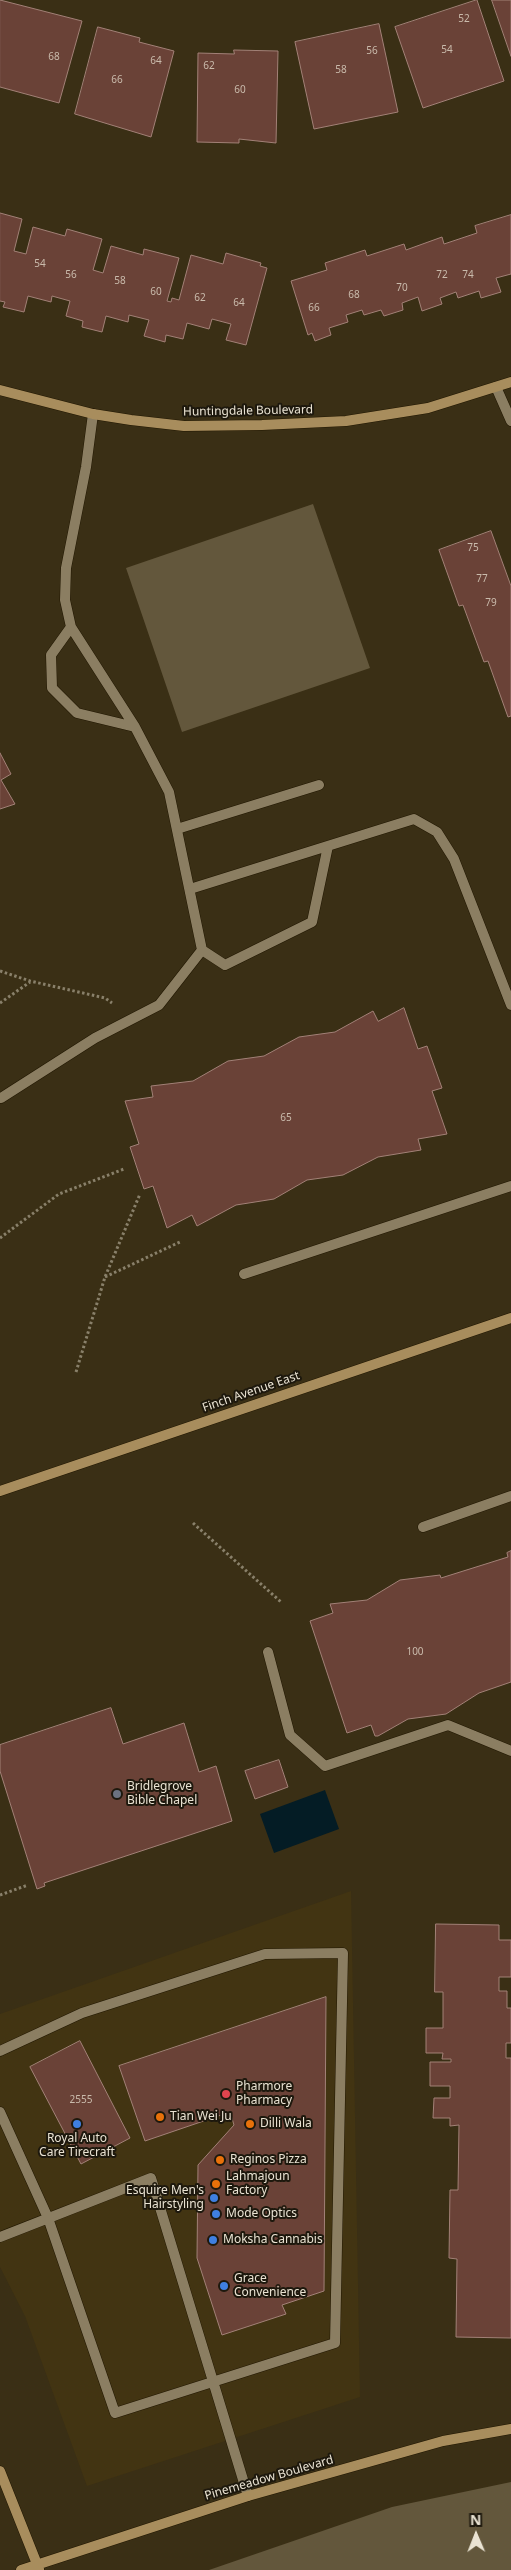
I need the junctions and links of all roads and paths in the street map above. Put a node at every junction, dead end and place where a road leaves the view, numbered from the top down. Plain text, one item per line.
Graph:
1 (511, 382) edge
2 (496, 387) junction
3 (0, 390) edge
4 (93, 414) junction
5 (511, 421) edge
6 (71, 627) junction
7 (135, 727) junction
8 (319, 785) dead end
9 (177, 829) junction
10 (328, 846) junction
11 (190, 889) junction
12 (202, 950) junction
13 (0, 971) edge
14 (30, 981) junction
15 (0, 1003) edge
16 (511, 1006) edge
17 (136, 1018) junction
18 (0, 1099) edge
19 (124, 1169) dead end
20 (511, 1186) edge
21 (140, 1194) dead end
22 (0, 1238) edge
23 (182, 1242) dead end
24 (244, 1274) dead end
25 (105, 1278) junction
26 (511, 1318) edge
27 (76, 1372) dead end
28 (0, 1491) edge
29 (511, 1496) edge
30 (193, 1523) dead end
31 (423, 1527) dead end
32 (281, 1602) dead end
33 (268, 1652) dead end
34 (511, 1751) edge
35 (28, 1885) dead end
36 (0, 1895) edge
37 (0, 2051) edge
38 (0, 2112) edge
39 (48, 2218) junction
40 (0, 2237) edge
41 (213, 2381) junction
42 (511, 2429) edge
43 (0, 2471) edge
44 (248, 2496) junction
45 (38, 2567) edge
46 (21, 2570) edge

1 - 2 street, Huntingdale Boulevard
2 - 4 street, Huntingdale Boulevard
2 - 5 street
3 - 4 street, Huntingdale Boulevard
4 - 6 street
6 - 7 street
6 - 7 street
7 - 9 street
8 - 9 street
9 - 11 street
10 - 11 street
10 - 12 street
10 - 16 street
11 - 12 street
12 - 17 street
13 - 14 path
14 - 15 path
14 - 17 path
17 - 18 street
19 - 22 path
20 - 24 street
21 - 25 path
23 - 25 path
25 - 27 path
26 - 28 street, Finch Avenue East
29 - 31 street
30 - 32 path
33 - 34 street
35 - 36 path
37 - 41 street
38 - 39 street
39 - 40 street
39 - 41 street
39 - 41 street
41 - 44 street
42 - 44 street, Pinemeadow Boulevard
43 - 45 street
44 - 45 street, Pinemeadow Boulevard
45 - 46 street, Pinemeadow Boulevard

